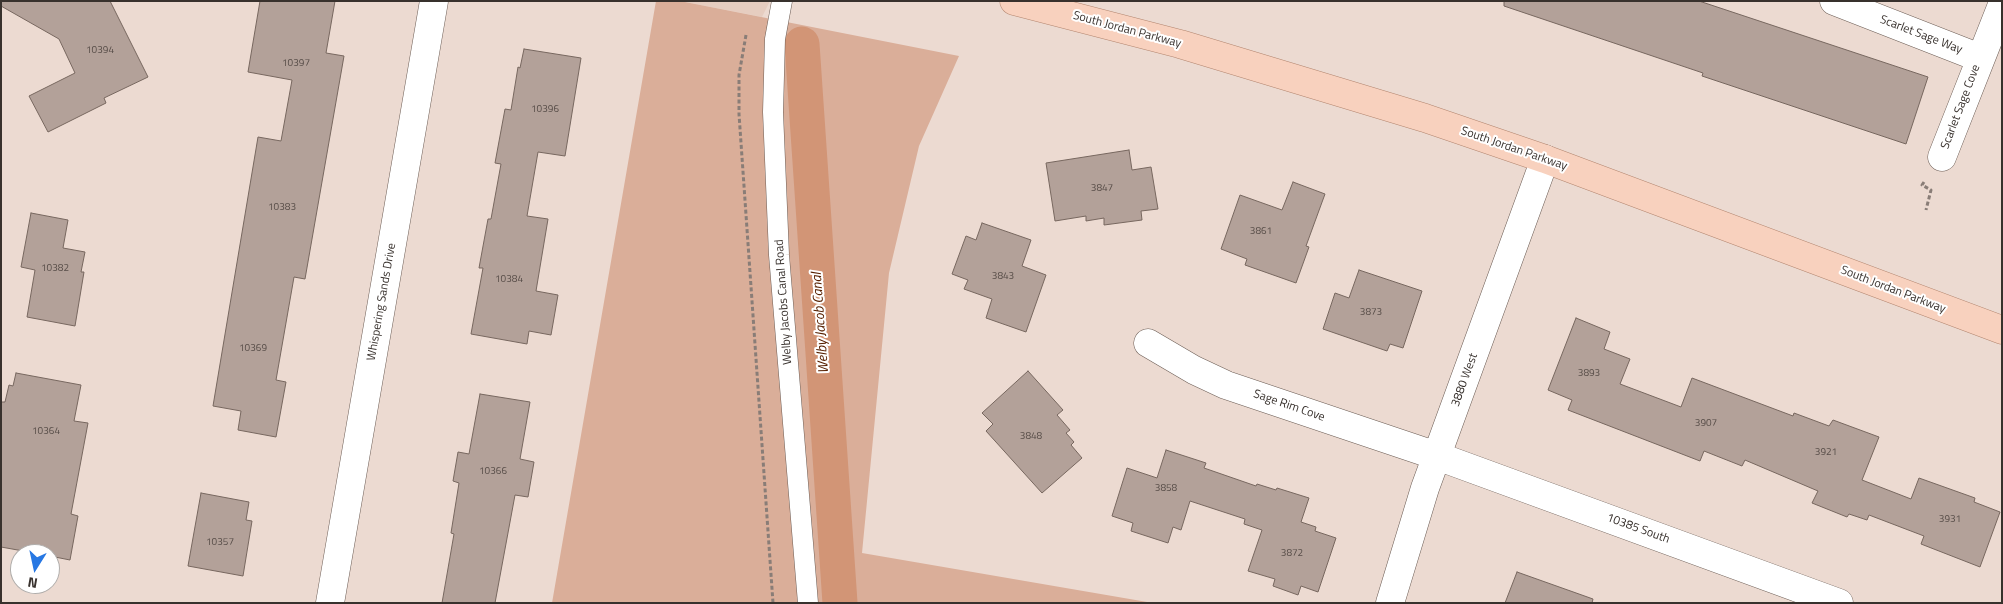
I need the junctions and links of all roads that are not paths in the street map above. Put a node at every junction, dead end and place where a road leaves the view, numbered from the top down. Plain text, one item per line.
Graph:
1 (434, 1) edge
2 (782, 1) edge
3 (1014, 1) edge
4 (1834, 1) edge
5 (2002, 5) edge
6 (1058, 6) edge
7 (1980, 58) junction
8 (1942, 157) dead end
9 (1545, 159) junction
10 (2002, 330) edge
11 (1148, 343) dead end
12 (1437, 456) junction
13 (330, 603) edge
14 (808, 603) edge
15 (1390, 603) edge
16 (1839, 603) edge

1 - 13 street, Whispering Sands Drive
2 - 14 lane, Welby Jacobs Canal Road
3 - 6 main road, South Jordan Parkway
4 - 7 street, Scarlet Sage Way
5 - 7 street, Scarlet Sage Cove
6 - 9 main road, South Jordan Parkway
7 - 8 street, Scarlet Sage Cove
9 - 10 main road, South Jordan Parkway
9 - 12 street, 3880 West
11 - 12 street, Sage Rim Cove
12 - 15 street, 3880 West
12 - 16 street, 10385 South

